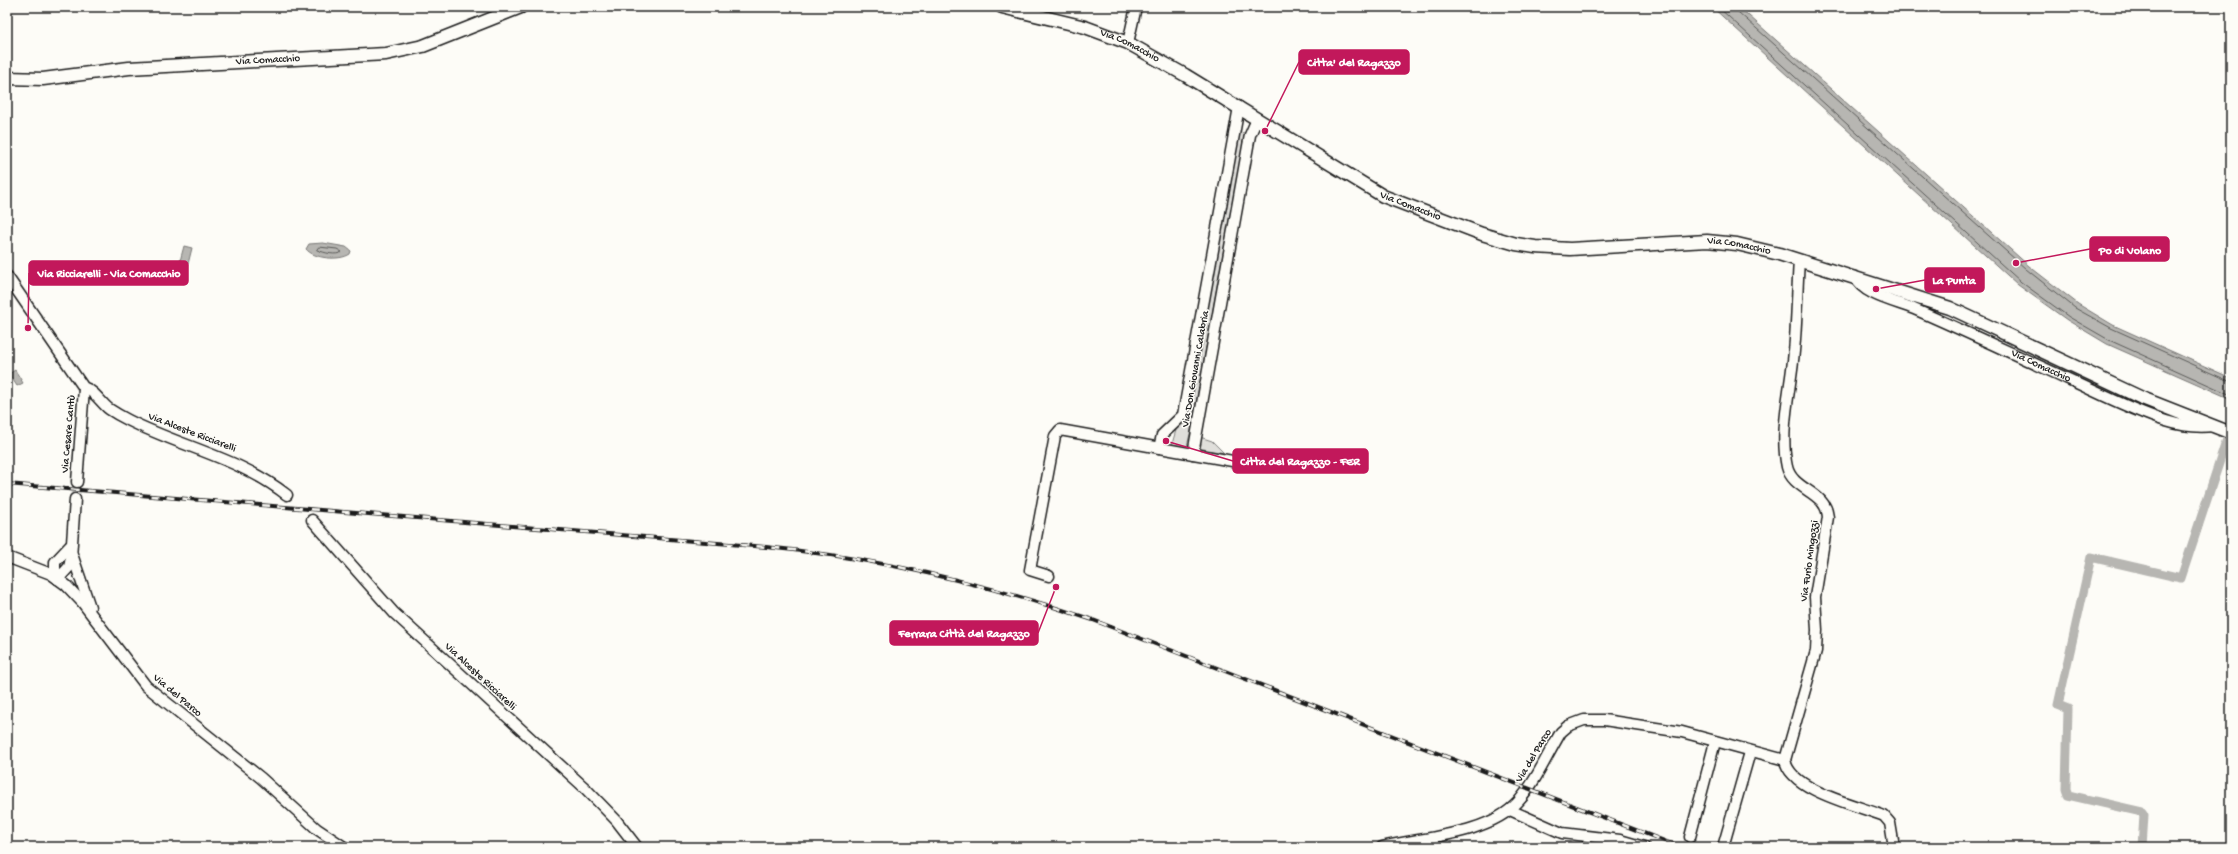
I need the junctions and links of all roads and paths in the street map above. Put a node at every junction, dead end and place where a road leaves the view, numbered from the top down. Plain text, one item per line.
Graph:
1 (520, 7) edge
2 (1002, 7) edge
3 (1136, 7) edge
4 (1128, 43) junction
5 (7, 78) edge
6 (1239, 107) junction
7 (1257, 119) junction
8 (1799, 260) junction
9 (7, 276) edge
10 (84, 388) junction
11 (2231, 433) edge
12 (1159, 448) junction
13 (1193, 454) junction
14 (1238, 462) dead end
15 (77, 482) tunnel mouth
16 (287, 495) dead end
17 (75, 499) tunnel mouth
18 (312, 520) dead end
19 (70, 546) junction
20 (7, 557) edge
21 (58, 558) junction
22 (33, 567) junction
23 (1049, 576) dead end
24 (58, 578) junction
25 (93, 617) junction
26 (1716, 742) junction
27 (1750, 752) junction
28 (1785, 760) junction
29 (1510, 810) junction
30 (1690, 837) dead end
31 (344, 847) edge
32 (637, 847) edge
33 (1382, 847) edge
34 (1644, 847) edge
35 (1724, 847) edge
36 (1894, 847) edge

1 - 5 main road, Via Comacchio
2 - 4 main road, Via Comacchio
3 - 4 street
4 - 6 main road, Via Comacchio
6 - 7 main road, Via Comacchio
6 - 12 street, Via Don Giovanni Calabria
7 - 8 main road, Via Comacchio
7 - 13 street, Via Don Giovanni Calabria
8 - 11 main road, Via Comacchio
8 - 28 street, Via Furio Mingozzi
9 - 10 street, Via Alceste Ricciarelli
10 - 15 street, Via Cesare Cantù
10 - 16 street, Via Alceste Ricciarelli
12 - 13 street
12 - 23 street
13 - 14 street
17 - 19 street
18 - 32 street, Via Alceste Ricciarelli
19 - 21 street
19 - 24 street
19 - 25 street
20 - 22 street, Via del Parco
21 - 22 street
21 - 24 street
22 - 24 street, Via del Parco
24 - 25 street, Via del Parco
25 - 31 street, Via del Parco
26 - 27 street, Via del Parco
26 - 29 street, Via del Parco
26 - 30 street
27 - 28 street, Via del Parco
27 - 35 street
28 - 36 street
29 - 33 street, Via del Parco
29 - 34 street

